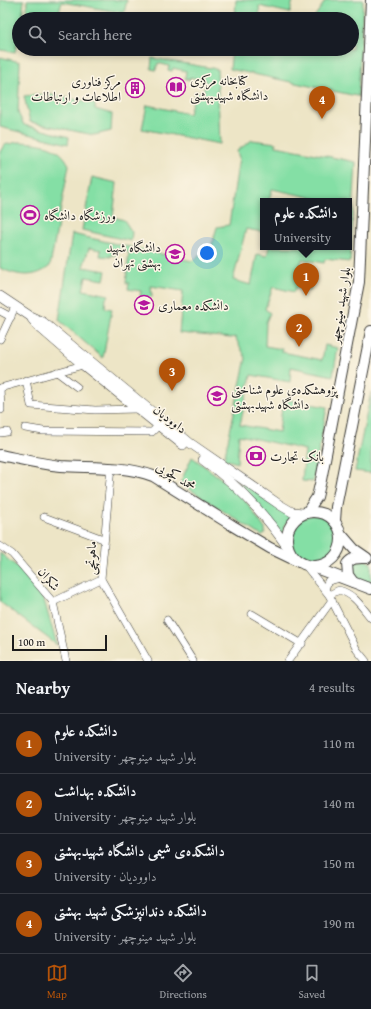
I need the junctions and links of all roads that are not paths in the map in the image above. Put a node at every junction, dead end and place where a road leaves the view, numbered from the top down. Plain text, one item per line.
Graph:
1 (371, 0) edge
2 (0, 296) edge
3 (15, 307) junction
4 (0, 311) edge
5 (30, 316) junction
6 (11, 317) junction
7 (371, 331) edge
8 (0, 339) edge
9 (83, 365) junction
10 (57, 372) junction
11 (26, 380) junction
12 (78, 387) dead end
13 (0, 388) edge
14 (137, 409) junction
15 (1, 410) dead end
16 (158, 426) junction
17 (25, 428) dead end
18 (0, 456) edge
19 (111, 467) junction
20 (232, 477) junction
21 (305, 513) junction
22 (44, 517) dead end
23 (335, 522) junction
24 (341, 534) junction
25 (103, 539) junction
26 (0, 546) edge
27 (288, 548) junction
28 (368, 559) edge
29 (305, 564) junction
30 (101, 579) junction
31 (349, 580) junction
32 (371, 589) edge
33 (329, 594) junction
34 (52, 602) junction
35 (252, 614) dead end
36 (371, 618) edge
37 (167, 620) dead end
38 (302, 644) junction
39 (190, 660) edge
40 (66, 661) edge
41 (148, 661) edge
42 (288, 661) edge
43 (366, 661) edge

1 - 21 main road, بلوار شهید مینوچهر
2 - 3 street, داوودیان
3 - 5 street, داوودیان
3 - 6 street
4 - 6 street
5 - 9 street, داوودیان
5 - 20 street, داوودیان
6 - 8 street
7 - 23 main road
9 - 10 street
9 - 14 street, داوودیان
10 - 11 street
10 - 12 street
11 - 13 street
11 - 14 street
13 - 15 street
14 - 16 street, داوودیان
16 - 17 street
16 - 20 street, داوودیان
18 - 19 main road, محمد کچویی
19 - 25 street, ماهوتچی
19 - 29 main road, محمد کچویی
20 - 21 street, داوودیان
20 - 27 street, داوودیان
21 - 23 main road
21 - 27 main road
22 - 25 street
23 - 24 main road
24 - 28 main road
24 - 29 main road
25 - 30 street, ماهوتچی
26 - 34 street, شکران
27 - 29 main road
28 - 31 main road
29 - 31 main road, محمد کچویی
29 - 33 street
30 - 34 street
30 - 41 street, ماهوتچی
31 - 32 main road, محمد کچویی
31 - 33 street
33 - 36 street
33 - 38 street
33 - 43 street
34 - 40 street, شکران
35 - 38 street
37 - 39 street
38 - 42 street

